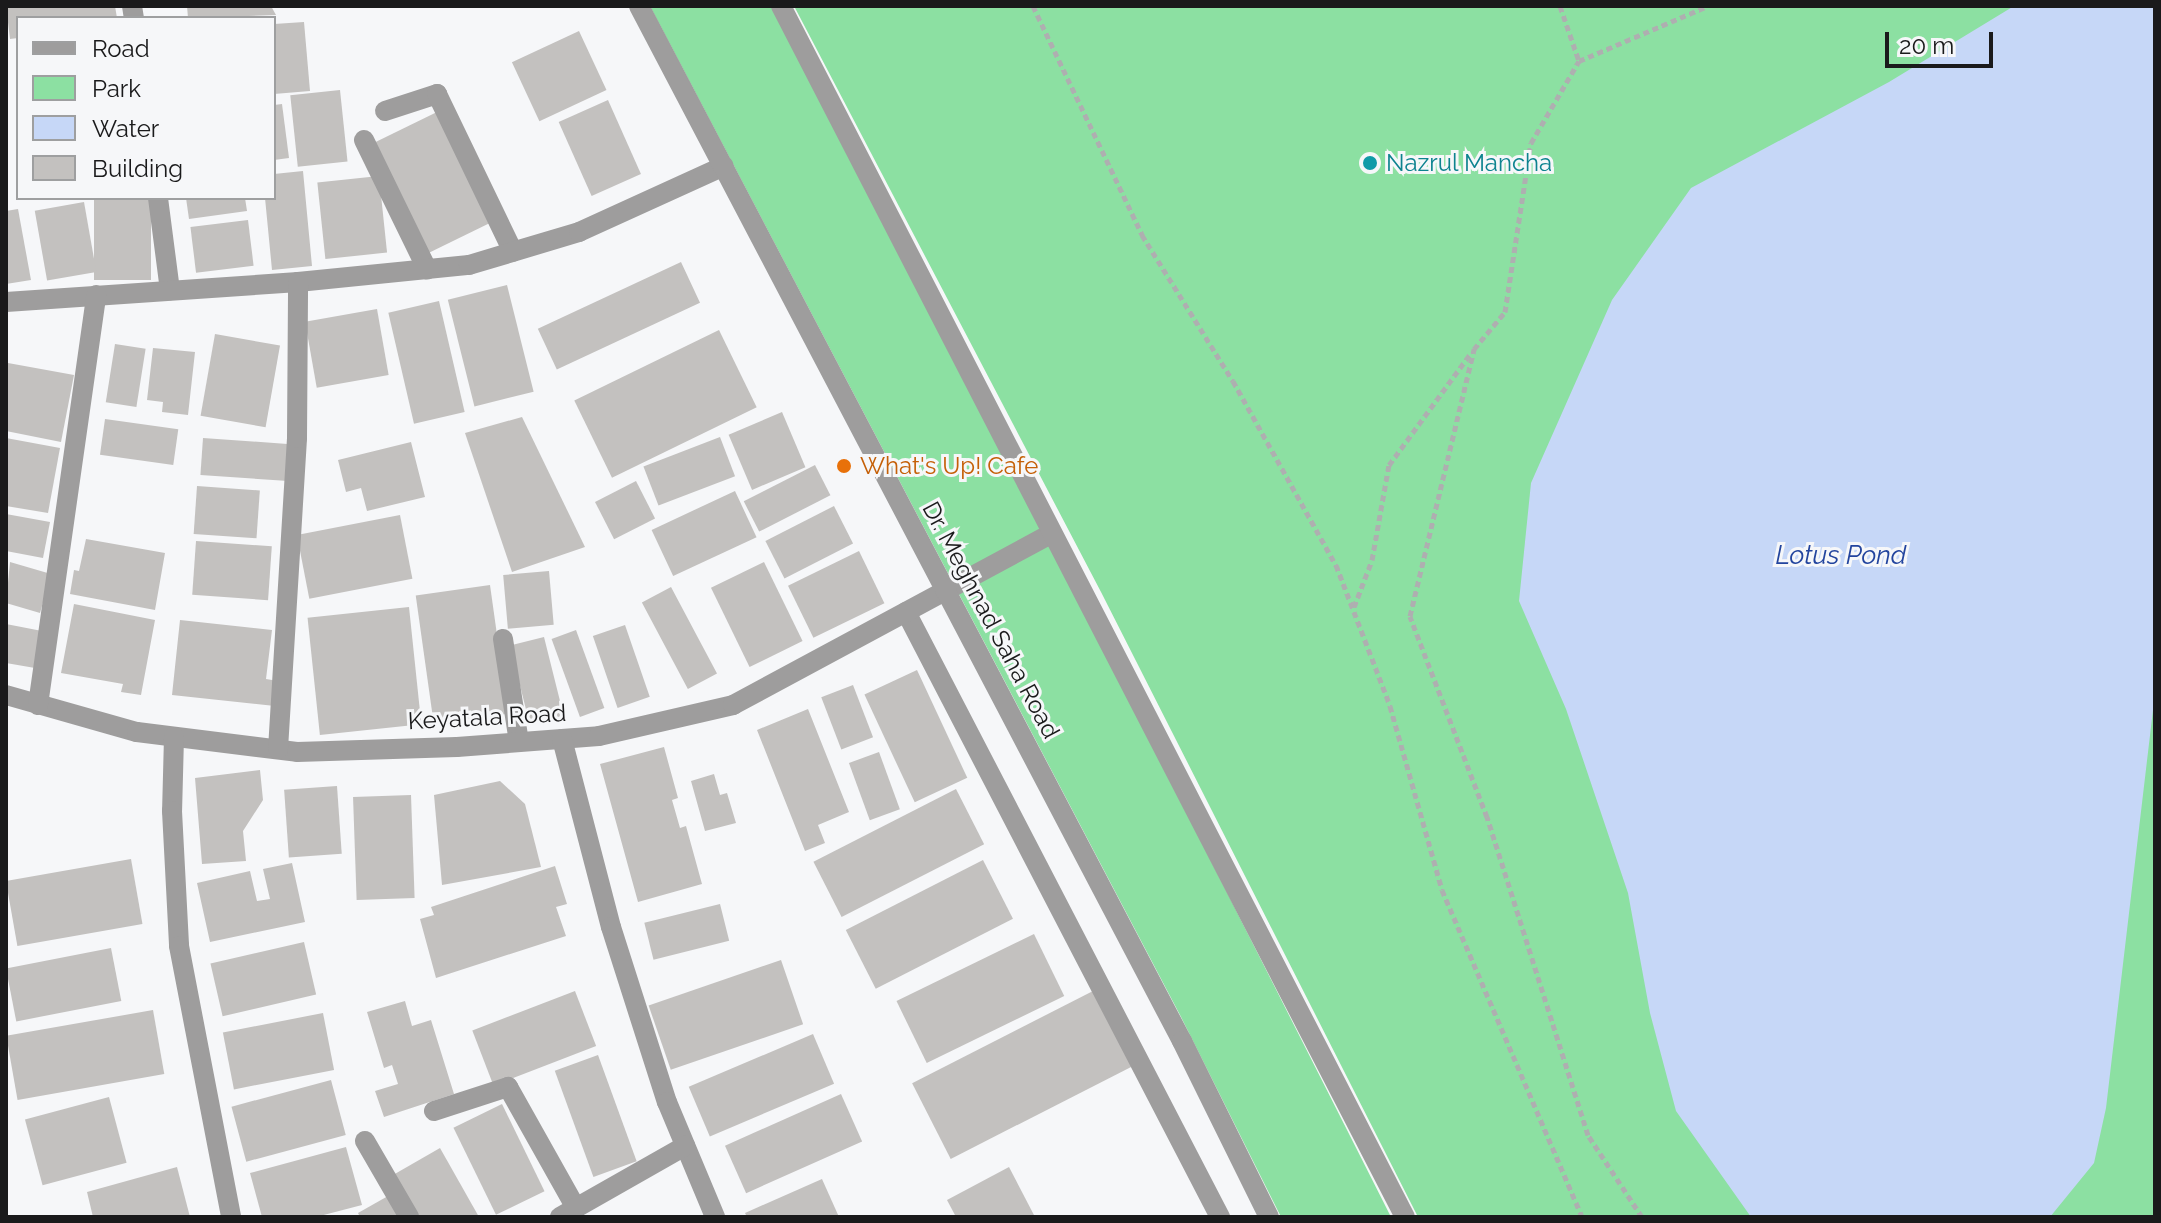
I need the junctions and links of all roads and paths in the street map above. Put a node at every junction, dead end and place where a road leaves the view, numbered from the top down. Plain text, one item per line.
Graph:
1 (639, 6) edge
2 (781, 6) edge
3 (1033, 6) edge
4 (1560, 6) edge
5 (1708, 6) edge
6 (1579, 61) junction
7 (385, 111) dead end
8 (364, 140) dead end
9 (724, 166) junction
10 (158, 200) edge
11 (513, 252) junction
12 (427, 269) junction
13 (298, 282) junction
14 (170, 290) junction
15 (96, 295) junction
16 (6, 302) edge
17 (1474, 349) junction
18 (1052, 533) junction
19 (946, 591) junction
20 (1353, 609) junction
21 (906, 612) junction
22 (503, 639) dead end
23 (6, 695) edge
24 (38, 705) junction
25 (174, 737) junction
26 (562, 739) junction
27 (519, 742) junction
28 (278, 749) junction
29 (434, 1111) dead end
30 (365, 1141) dead end
31 (685, 1146) junction
32 (568, 1212) edge
33 (231, 1217) edge
34 (409, 1217) edge
35 (715, 1217) edge
36 (1220, 1217) edge
37 (1269, 1217) edge
38 (1405, 1217) edge
39 (1582, 1217) edge
40 (1642, 1217) edge

1 - 9 street, Dr. Meghnad Saha Road
2 - 18 street
3 - 20 path
4 - 6 path
5 - 6 path
6 - 17 path
7 - 11 street
8 - 12 street
9 - 11 street
9 - 19 street, Dr. Meghnad Saha Road
10 - 14 street
11 - 12 street
12 - 13 street
13 - 14 street
13 - 28 street
14 - 15 street
15 - 16 street
15 - 24 street
17 - 20 path
17 - 40 path
18 - 19 street, Keyatala Road
18 - 38 street
19 - 21 street, Keyatala Road
19 - 37 street, Dr. Meghnad Saha Road
20 - 39 path
21 - 26 street, Keyatala Road
21 - 36 street
22 - 27 street
23 - 24 street, Keyatala Road
24 - 25 street, Keyatala Road
25 - 28 street, Keyatala Road
25 - 33 street
26 - 27 street, Keyatala Road
26 - 31 street
27 - 28 street, Keyatala Road
29 - 32 street
30 - 34 street
31 - 32 street
31 - 35 street

